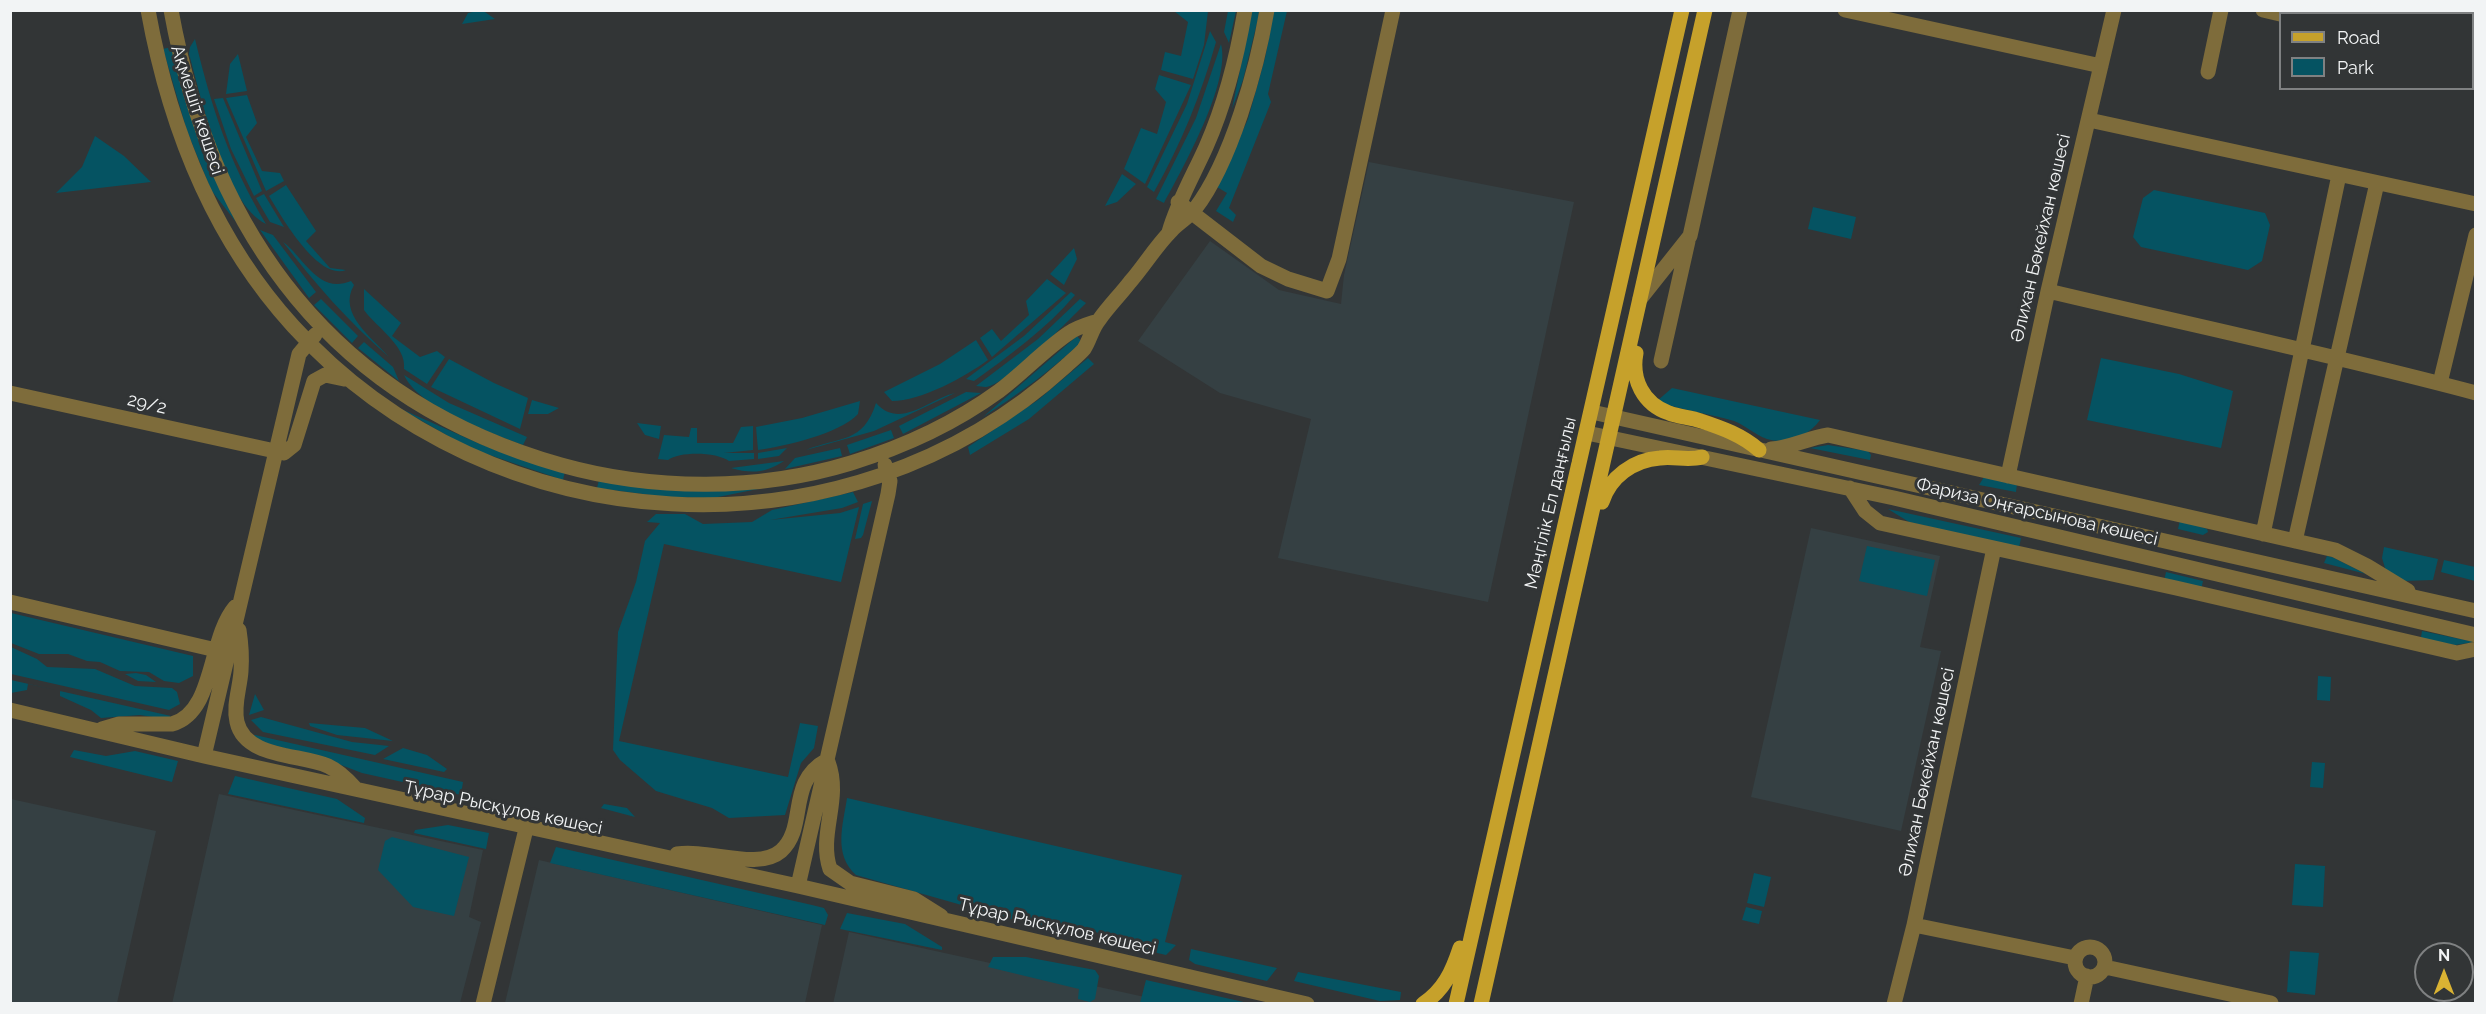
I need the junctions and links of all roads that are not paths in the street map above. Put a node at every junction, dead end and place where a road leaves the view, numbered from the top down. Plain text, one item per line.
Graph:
1 (148, 10) edge
2 (171, 10) edge
3 (1245, 10) edge
4 (1267, 10) edge
5 (1393, 10) edge
6 (1682, 10) edge
7 (1706, 10) edge
8 (1740, 10) edge
9 (1845, 10) edge
10 (2114, 10) edge
11 (2221, 10) edge
12 (2263, 10) edge
13 (2279, 15) edge
14 (2101, 66) junction
15 (2208, 72) dead end
16 (2089, 120) junction
17 (2339, 175) junction
18 (2377, 183) junction
19 (1178, 202) junction
20 (2475, 204) edge
21 (1193, 213) junction
22 (1170, 231) junction
23 (2475, 235) edge
24 (1689, 236) junction
25 (2048, 291) junction
26 (1639, 304) junction
27 (1098, 321) junction
28 (323, 328) junction
29 (307, 342) junction
30 (2301, 347) junction
31 (2338, 357) junction
32 (1661, 361) dead end
33 (351, 382) junction
34 (2440, 383) junction
35 (10, 393) edge
36 (2475, 393) edge
37 (1592, 412) junction
38 (1615, 418) junction
39 (1587, 433) junction
40 (1610, 438) junction
41 (1759, 450) junction
42 (275, 453) junction
43 (880, 453) junction
44 (1702, 457) junction
45 (888, 473) junction
46 (2008, 476) junction
47 (1850, 488) junction
48 (1947, 510) junction
49 (2263, 534) junction
50 (2137, 535) junction
51 (2295, 541) junction
52 (1994, 548) junction
53 (1582, 555) junction
54 (2206, 571) junction
55 (2418, 598) junction
56 (241, 600) junction
57 (10, 603) edge
58 (2475, 611) edge
59 (237, 616) junction
60 (2475, 635) edge
61 (2475, 649) edge
62 (214, 650) junction
63 (229, 653) junction
64 (10, 710) edge
65 (101, 730) junction
66 (204, 756) junction
67 (827, 760) junction
68 (356, 789) junction
69 (525, 833) junction
70 (662, 856) junction
71 (1488, 863) junction
72 (798, 886) junction
73 (952, 922) junction
74 (1914, 925) junction
75 (2075, 958) junction
76 (2105, 967) junction
77 (2087, 976) junction
78 (2271, 1003) edge
79 (483, 1004) edge
80 (1307, 1004) edge
81 (1423, 1004) edge
82 (1456, 1004) edge
83 (1481, 1004) edge
84 (1894, 1004) edge
85 (2081, 1004) edge

1 - 29 street, Ақмешіт көшесі
2 - 28 street, Ақмешіт көшесі
3 - 19 street
4 - 21 street
5 - 21 street
6 - 37 main road, Мәңгілік Ел даңғылы
7 - 26 main road
8 - 24 street
9 - 14 street
10 - 14 street, Әлихан Бөкейхан көшесі
11 - 15 street
12 - 13 street
14 - 16 street, Әлихан Бөкейхан көшесі
16 - 17 street
16 - 25 street, Әлихан Бөкейхан көшесі
17 - 18 street
17 - 30 street
18 - 20 street
18 - 31 street
19 - 21 street
19 - 22 street
21 - 22 street
22 - 27 street, Ақмешіт көшесі
23 - 34 street
24 - 26 street
24 - 32 street
25 - 30 street
25 - 46 street, Әлихан Бөкейхан көшесі
26 - 38 main road
26 - 41 main road
27 - 43 street, Ақмешіт көшесі
27 - 45 street, Ақмешіт көшесі
28 - 29 street
28 - 43 street, Ақмешіт көшесі
29 - 33 street, Ақмешіт көшесі
29 - 42 street
30 - 31 street
30 - 49 street
31 - 34 street
31 - 51 street
33 - 42 street
33 - 45 street, Ақмешіт көшесі
34 - 36 street
35 - 42 street, 29/2
37 - 38 street, Фариза Оңғарсынова көшесі
37 - 39 main road, Мәңгілік Ел даңғылы
38 - 40 main road
38 - 41 street, Фариза Оңғарсынова көшесі
39 - 40 street, Фариза Оңғарсынова көшесі
39 - 71 main road, Мәңгілік Ел даңғылы
40 - 44 street, Фариза Оңғарсынова көшесі
40 - 53 main road
41 - 46 street
41 - 50 street, Фариза Оңғарсынова көшесі
42 - 56 street
43 - 45 street
44 - 47 street, Фариза Оңғарсынова көшесі
44 - 53 main road
45 - 67 street
46 - 49 street
47 - 48 street, Фариза Оңғарсынова көшесі
47 - 52 street
48 - 50 street
48 - 54 street, Фариза Оңғарсынова көшесі
49 - 51 street
50 - 55 street, Фариза Оңғарсынова көшесі
51 - 55 street
52 - 61 street
52 - 74 street, Әлихан Бөкейхан көшесі
53 - 83 main road
54 - 55 street
54 - 60 street, Фариза Оңғарсынова көшесі
55 - 58 street, Фариза Оңғарсынова көшесі
56 - 59 street
56 - 62 street
57 - 62 street
59 - 63 street
59 - 68 street
62 - 63 street
62 - 65 street
63 - 66 street
64 - 65 street, Тұрар Рысқұлов көшесі
65 - 66 street, Тұрар Рысқұлов көшесі
66 - 68 street, Тұрар Рысқұлов көшесі
66 - 69 street, Тұрар Рысқұлов көшесі
67 - 70 street
67 - 72 street
67 - 73 street
68 - 70 street, Тұрар Рысқұлов көшесі
69 - 72 street, Тұрар Рысқұлов көшесі
69 - 79 street
70 - 72 street, Тұрар Рысқұлов көшесі
71 - 81 main road
71 - 82 main road, Мәңгілік Ел даңғылы
72 - 73 street, Тұрар Рысқұлов көшесі
73 - 80 street, Тұрар Рысқұлов көшесі
74 - 75 street
74 - 84 street, Әлихан Бөкейхан көшесі
75 - 76 street
75 - 77 street
76 - 77 street
76 - 78 street
77 - 85 street

